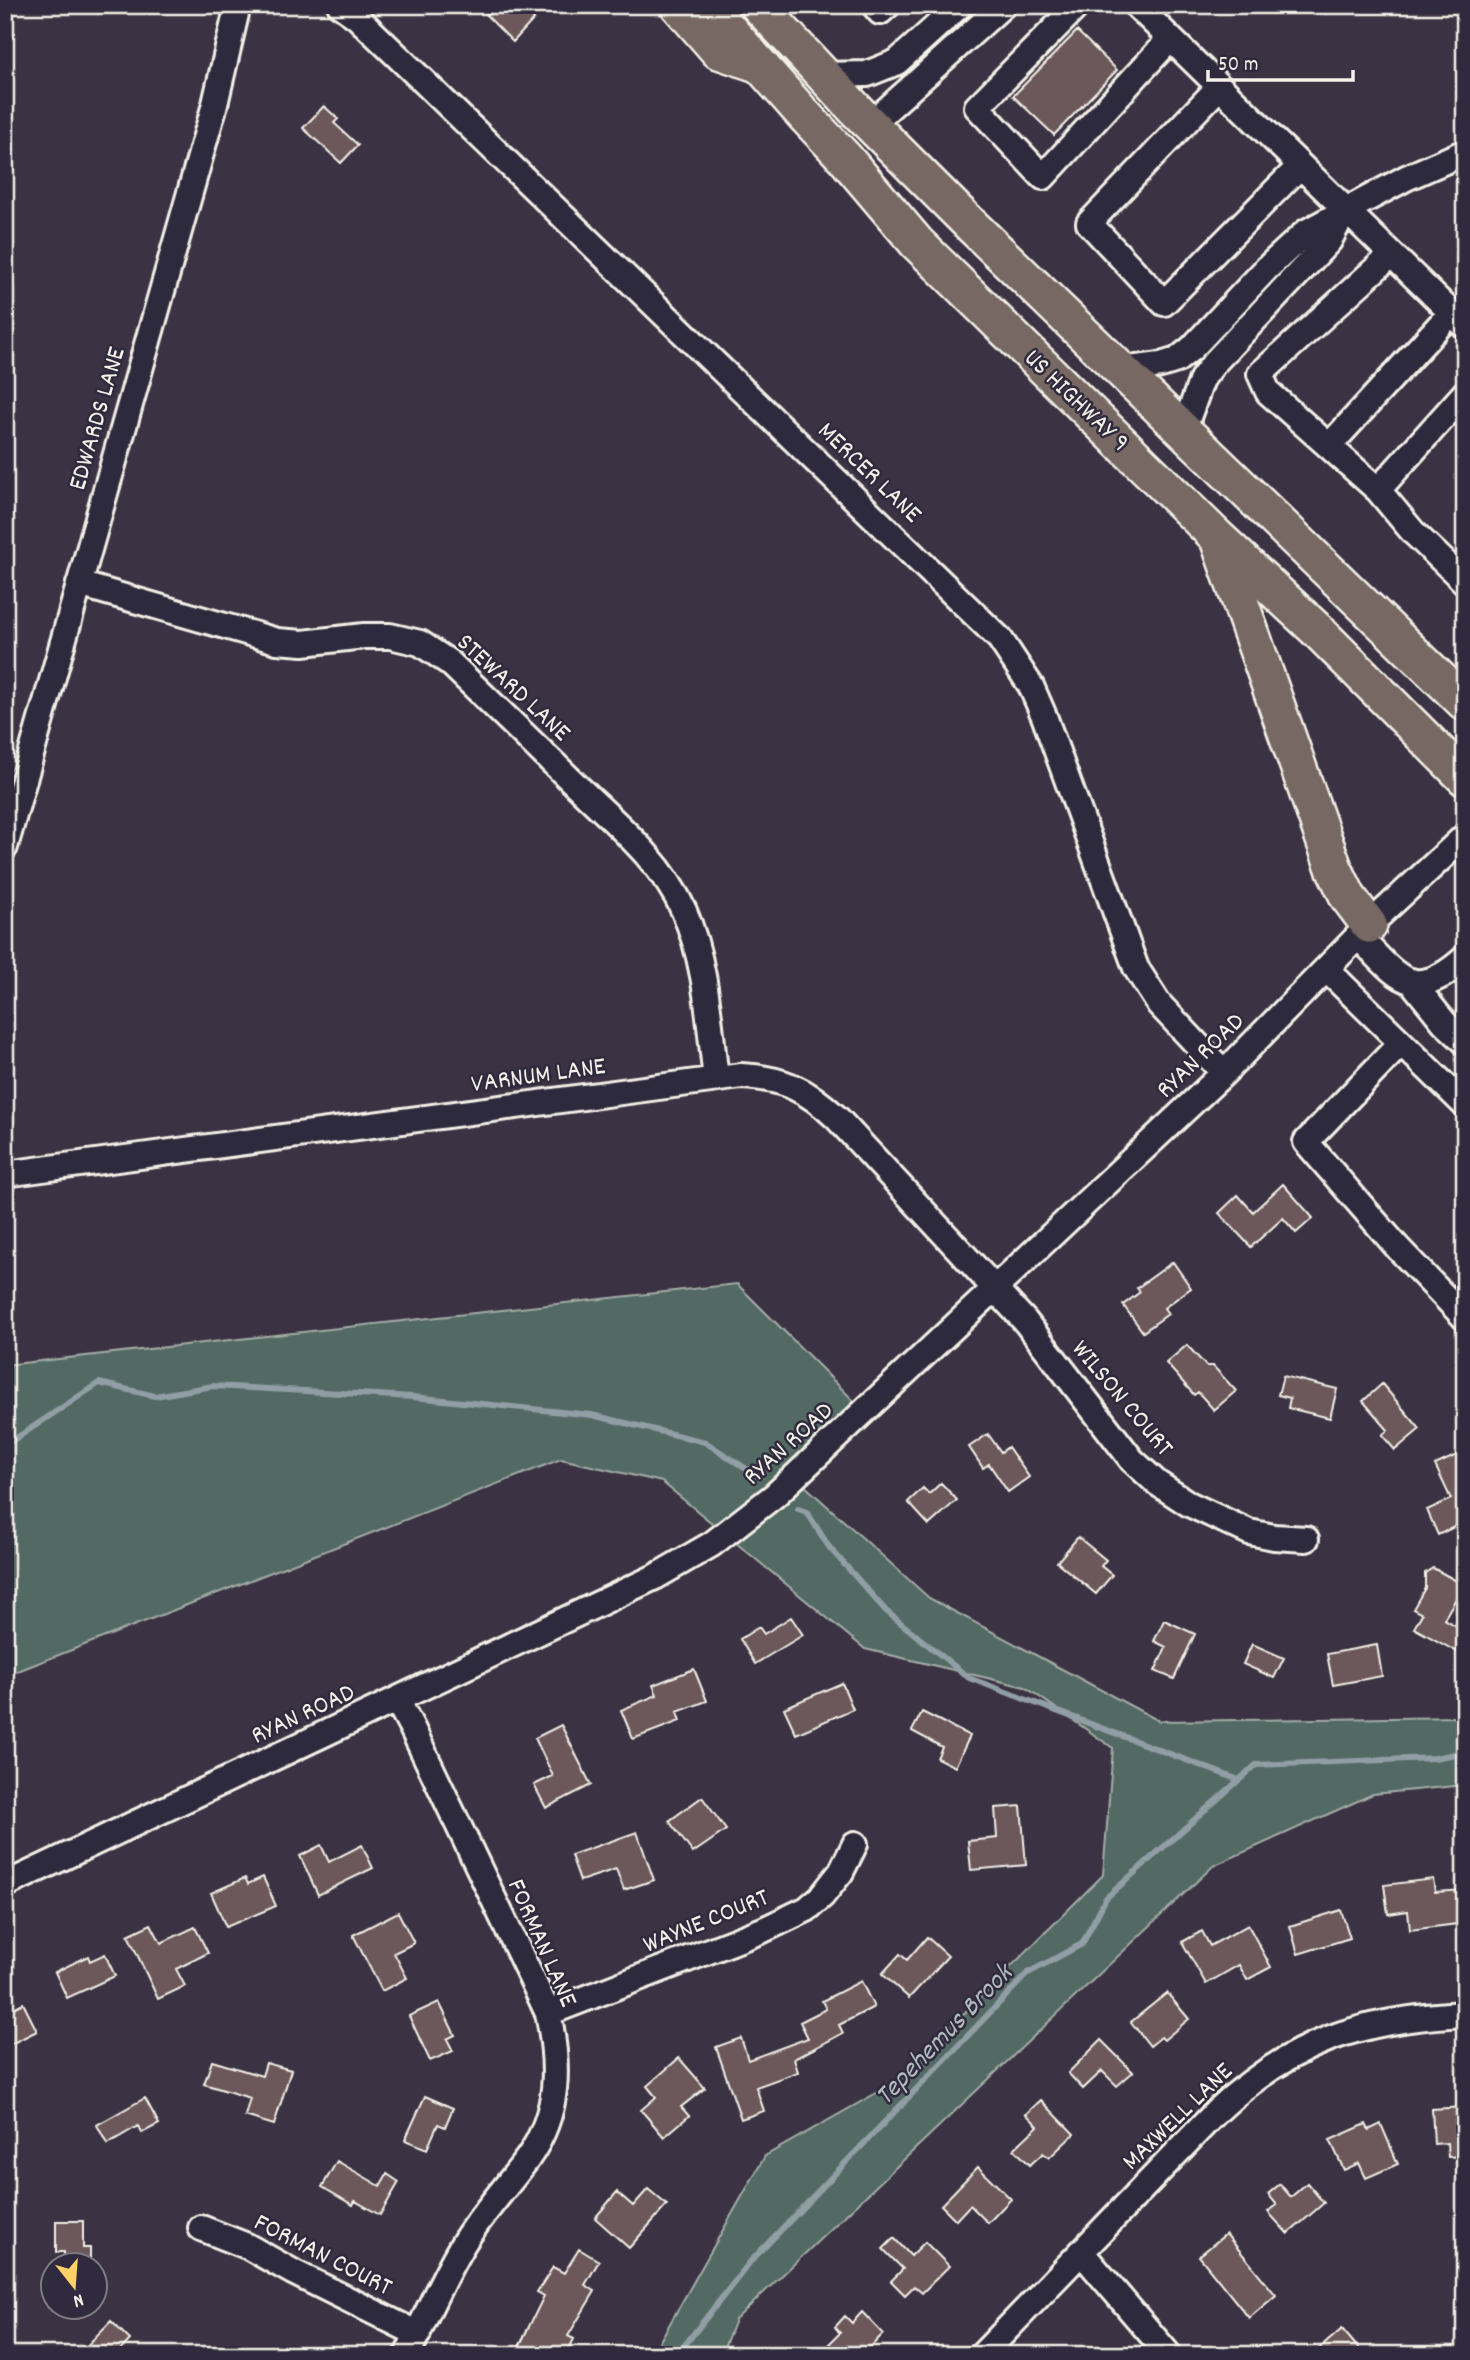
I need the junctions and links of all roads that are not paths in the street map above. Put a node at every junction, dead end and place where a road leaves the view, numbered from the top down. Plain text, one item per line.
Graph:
1 (238, 5) edge
2 (340, 5) edge
3 (676, 5) edge
4 (707, 5) edge
5 (758, 5) edge
6 (874, 5) edge
7 (888, 5) edge
8 (960, 5) edge
9 (1003, 5) edge
10 (1078, 5) edge
11 (1136, 5) edge
12 (1170, 39) junction
13 (764, 69) junction
14 (823, 75) junction
15 (1219, 87) junction
16 (871, 124) junction
17 (1465, 152) edge
18 (1300, 166) junction
19 (1345, 210) junction
20 (1391, 255) junction
21 (1458, 320) edge
22 (1121, 370) junction
23 (1465, 393) edge
24 (1183, 430) junction
25 (1329, 446) junction
26 (1378, 490) junction
27 (1216, 536) junction
28 (1465, 582) edge
29 (79, 584) junction
30 (1465, 703) edge
31 (1465, 778) edge
32 (1465, 836) edge
33 (5, 847) edge
34 (1364, 930) junction
35 (1465, 958) edge
36 (1326, 969) junction
37 (1410, 981) junction
38 (1465, 1042) edge
39 (1401, 1043) junction
40 (1224, 1073) junction
41 (716, 1079) junction
42 (1465, 1105) edge
43 (5, 1174) edge
44 (995, 1288) junction
45 (1465, 1318) edge
46 (1306, 1539) dead end
47 (397, 1700) junction
48 (855, 1844) dead end
49 (5, 1885) edge
50 (548, 2013) junction
51 (1465, 2014) edge
52 (201, 2228) dead end
53 (1082, 2253) junction
54 (413, 2344) edge
55 (982, 2355) edge
56 (1169, 2355) edge

1 - 29 street, EDWARDS LANE
2 - 40 street, MERCER LANE
3 - 13 main road
4 - 13 highway, US HIGHWAY 9
5 - 14 highway, US HIGHWAY 9
6 - 7 street
8 - 14 street
9 - 16 street
10 - 12 street
11 - 12 street
12 - 15 street
13 - 27 highway, US HIGHWAY 9
14 - 16 highway, US HIGHWAY 9
15 - 18 street
15 - 18 street
16 - 22 highway, US HIGHWAY 9
17 - 19 street
18 - 19 street
19 - 20 street
19 - 22 street
19 - 24 street
20 - 21 street
20 - 25 street
21 - 25 street
22 - 24 highway, US HIGHWAY 9
23 - 26 street
24 - 30 highway, US HIGHWAY 9
25 - 26 street
26 - 28 street
27 - 31 highway, US HIGHWAY 9
27 - 34 highway
29 - 33 street, EDWARDS LANE
29 - 41 street, STEWARD LANE
32 - 34 street, RYAN ROAD
34 - 36 street, RYAN ROAD
34 - 37 street
35 - 37 street
36 - 39 street
36 - 40 street, RYAN ROAD
37 - 38 street
39 - 42 street
39 - 45 street
40 - 44 street, RYAN ROAD
41 - 43 street, VARNUM LANE
41 - 44 street, VARNUM LANE
44 - 46 street, WILSON COURT
44 - 47 street, RYAN ROAD
47 - 49 street, RYAN ROAD
47 - 50 street, FORMAN LANE
48 - 50 street, WAYNE COURT
50 - 54 street, FORMAN LANE
51 - 53 street, MAXWELL LANE
52 - 54 street, FORMAN COURT
53 - 55 street, MAXWELL LANE
53 - 56 street

